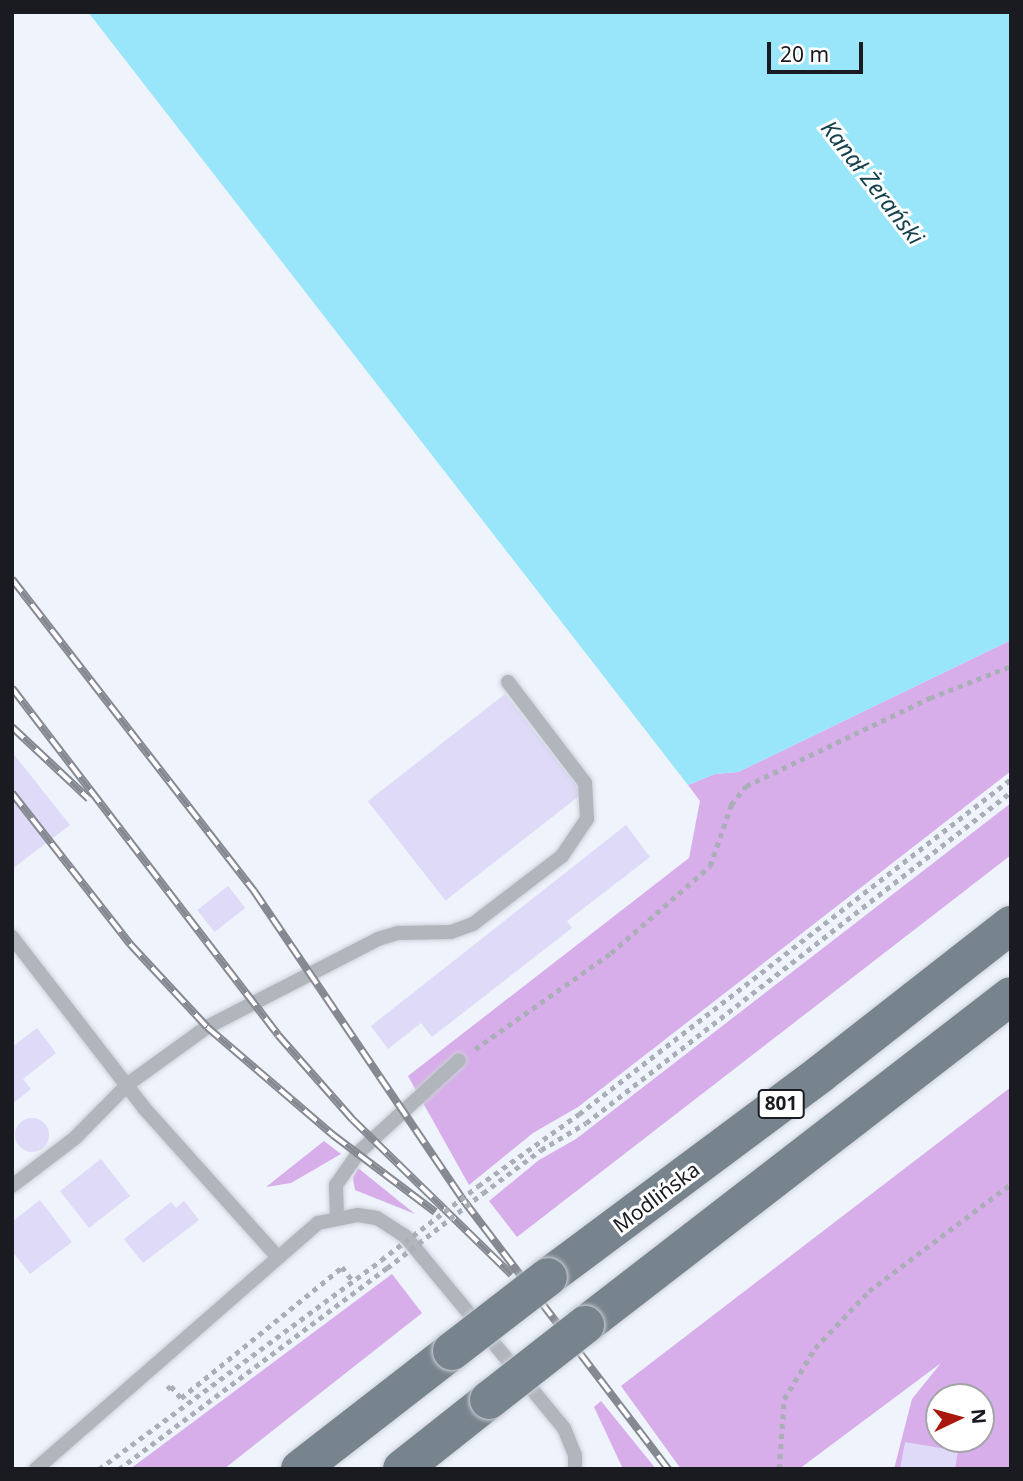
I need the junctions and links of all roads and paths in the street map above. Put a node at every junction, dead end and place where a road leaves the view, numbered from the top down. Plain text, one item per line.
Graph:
1 (1011, 666) edge
2 (508, 682) dead end
3 (1011, 779) edge
4 (1011, 792) edge
5 (1011, 925) edge
6 (12, 937) edge
7 (1011, 996) edge
8 (459, 1060) joint
9 (128, 1084) junction
10 (1011, 1184) edge
11 (12, 1186) edge
12 (337, 1216) junction
13 (276, 1256) junction
14 (352, 1280) junction
15 (161, 1393) dead end
16 (36, 1469) edge
17 (99, 1469) edge
18 (119, 1469) edge
19 (300, 1469) edge
20 (402, 1469) edge
21 (575, 1469) edge
22 (779, 1469) edge

1 - 8 path
2 - 9 lane
3 - 14 path, bridge
4 - 18 path, bridge
5 - 19 main road, Modlińska / 801, bridge
6 - 9 lane
7 - 20 main road, 801, bridge
8 - 12 lane
9 - 11 lane
9 - 13 lane
10 - 22 path
12 - 13 lane
12 - 21 lane
13 - 16 lane
14 - 15 path
14 - 17 path

